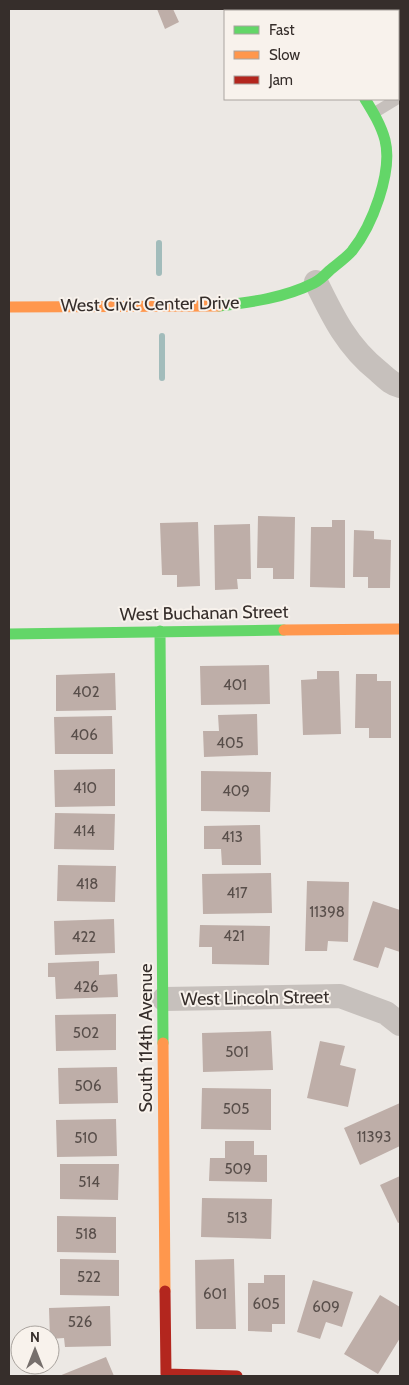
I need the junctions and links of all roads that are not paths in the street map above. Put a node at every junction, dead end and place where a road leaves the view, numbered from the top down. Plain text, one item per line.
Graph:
1 (366, 100) edge
2 (395, 100) edge
3 (374, 113) junction
4 (316, 282) junction
5 (9, 306) edge
6 (400, 386) edge
7 (400, 629) edge
8 (160, 631) junction
9 (9, 634) edge
10 (164, 1000) junction
11 (400, 1024) edge
12 (237, 1376) edge

1 - 3 street, West Civic Center Drive
2 - 3 lane
3 - 4 street, West Civic Center Drive
4 - 5 street, West Civic Center Drive
4 - 6 street
7 - 8 street, West Buchanan Street
8 - 9 street, West Buchanan Street
8 - 10 street, South 114th Avenue
10 - 11 street, West Lincoln Street
10 - 12 street, South 114th Avenue

